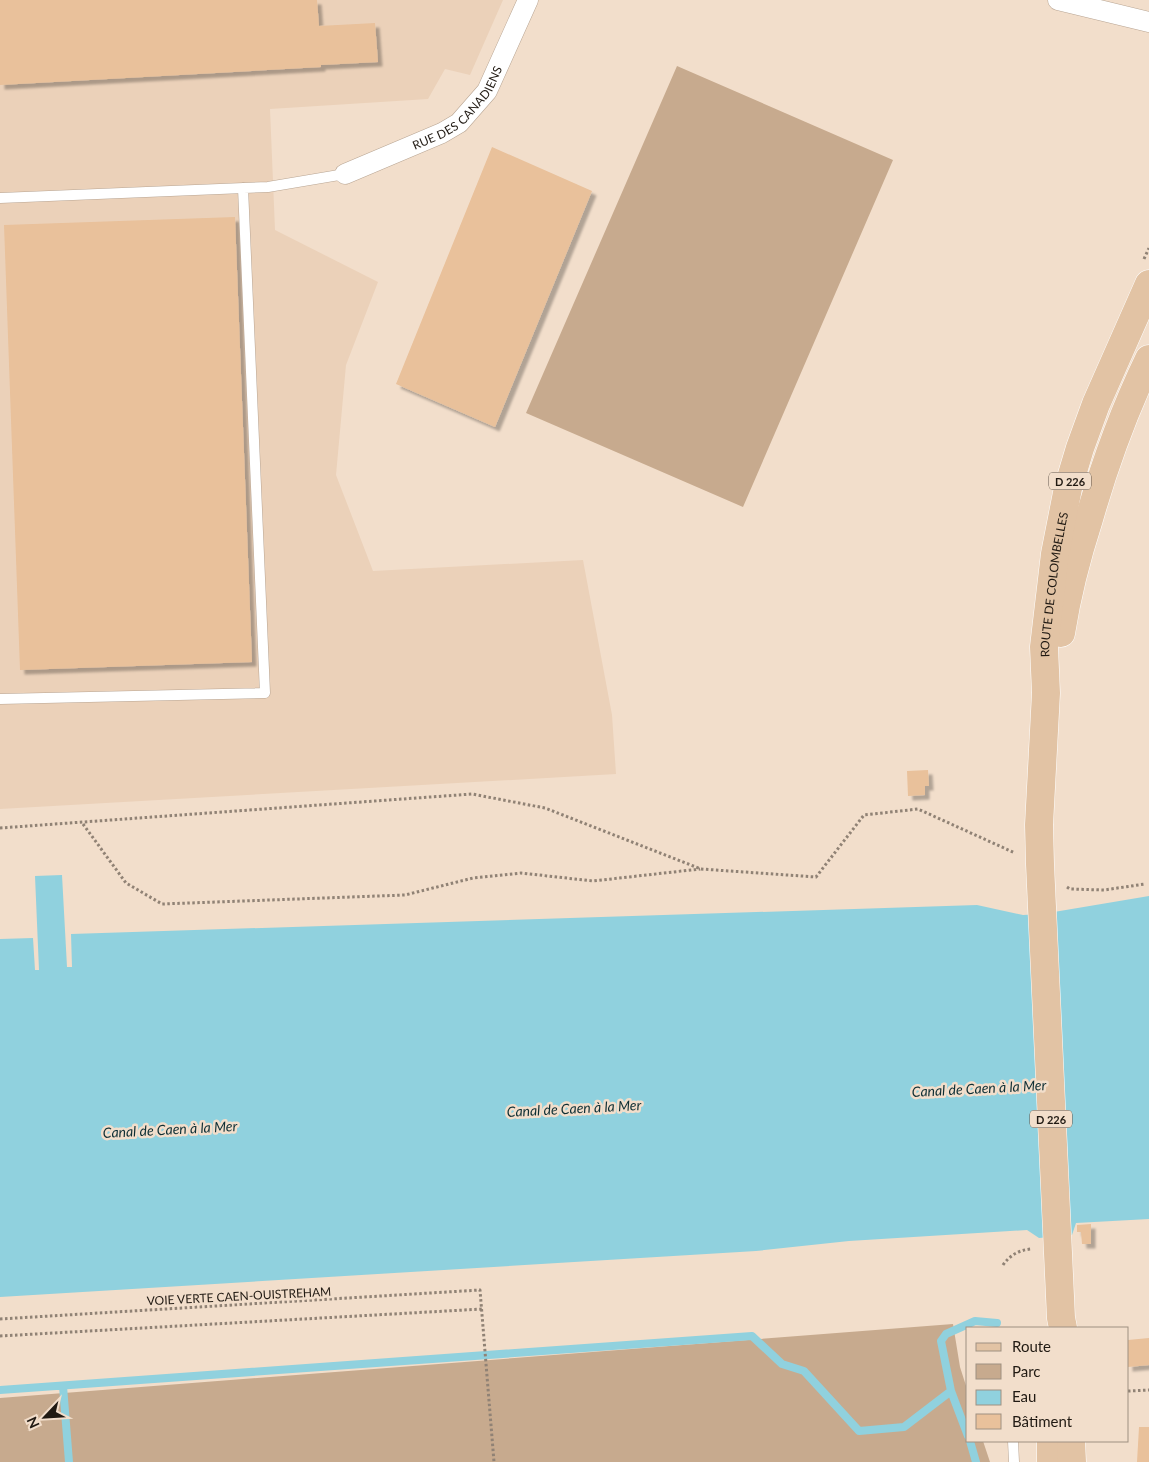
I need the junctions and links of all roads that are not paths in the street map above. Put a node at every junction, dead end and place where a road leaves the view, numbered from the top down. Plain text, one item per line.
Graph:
1 (528, 0) edge
2 (1058, 0) edge
3 (1149, 22) edge
4 (345, 174) joint
5 (243, 188) junction
6 (0, 198) edge
7 (1149, 284) edge
8 (1149, 359) edge
9 (1046, 693) junction
10 (0, 699) edge
11 (1061, 1325) edge
12 (1013, 1442) edge
13 (1050, 1442) edge
14 (1072, 1442) edge
15 (1014, 1462) edge
16 (1051, 1462) edge
17 (1072, 1462) edge

1 - 4 street, RUE DES CANADIENS
2 - 3 street
4 - 5 lane
5 - 6 lane
5 - 10 lane
7 - 9 main road, ROUTE DE COLOMBELLES / D 226
8 - 9 main road, ROUTE DE COLOMBELLES / D 226
9 - 11 main road, ROUTE DE COLOMBELLES / D 226
12 - 15 lane
13 - 16 main road
14 - 17 main road

